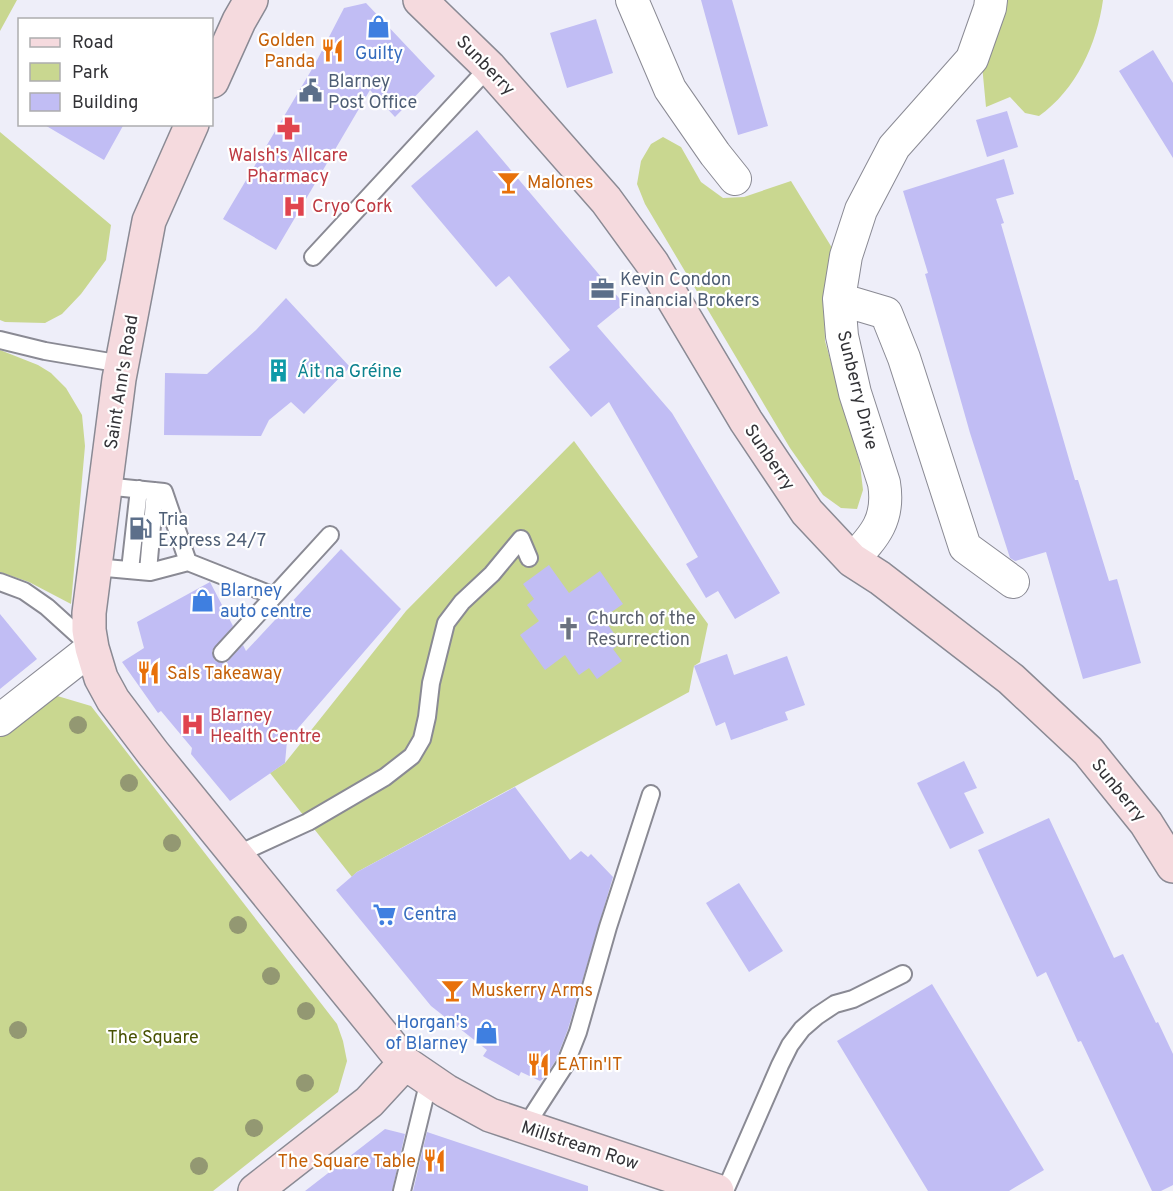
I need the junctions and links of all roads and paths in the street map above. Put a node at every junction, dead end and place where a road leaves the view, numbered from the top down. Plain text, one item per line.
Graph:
1 (251, 0) edge
2 (632, 0) edge
3 (991, 0) edge
4 (423, 1) edge
5 (489, 67) junction
6 (213, 79) edge
7 (191, 126) edge
8 (735, 179) dead end
9 (313, 257) dead end
10 (839, 299) junction
11 (0, 340) edge
12 (122, 364) junction
13 (104, 486) junction
14 (147, 490) junction
15 (330, 535) dead end
16 (529, 558) dead end
17 (852, 560) junction
18 (188, 562) junction
19 (95, 567) junction
20 (130, 570) junction
21 (148, 572) junction
22 (0, 582) edge
23 (1013, 582) dead end
24 (274, 596) junction
25 (92, 648) junction
26 (222, 653) dead end
27 (0, 720) edge
28 (651, 794) dead end
29 (237, 855) junction
30 (1173, 866) edge
31 (903, 974) dead end
32 (426, 1078) junction
33 (525, 1127) junction
34 (255, 1191) edge
35 (402, 1191) edge
36 (717, 1191) edge
37 (725, 1191) edge

1 - 6 street
2 - 8 street
3 - 10 street, Sunberry Drive
4 - 5 street, Sunberry
5 - 9 lane
5 - 17 street, Sunberry
7 - 12 street, Saint Ann's Road
10 - 17 street, Sunberry Drive
10 - 23 street
11 - 12 lane
12 - 13 street, Saint Ann's Road
13 - 14 lane
13 - 19 street, Saint Ann's Road
14 - 18 lane
14 - 20 lane
14 - 21 lane
15 - 24 lane
16 - 29 lane
17 - 30 street, Sunberry
18 - 21 lane
18 - 24 lane
19 - 20 lane
19 - 25 street, Saint Ann's Road
20 - 21 lane
22 - 25 lane
24 - 26 lane
25 - 27 street
25 - 29 street
28 - 33 lane
29 - 32 street
31 - 37 lane
32 - 33 street, Millstream Row
32 - 34 street
32 - 35 lane
33 - 36 street, Millstream Row

